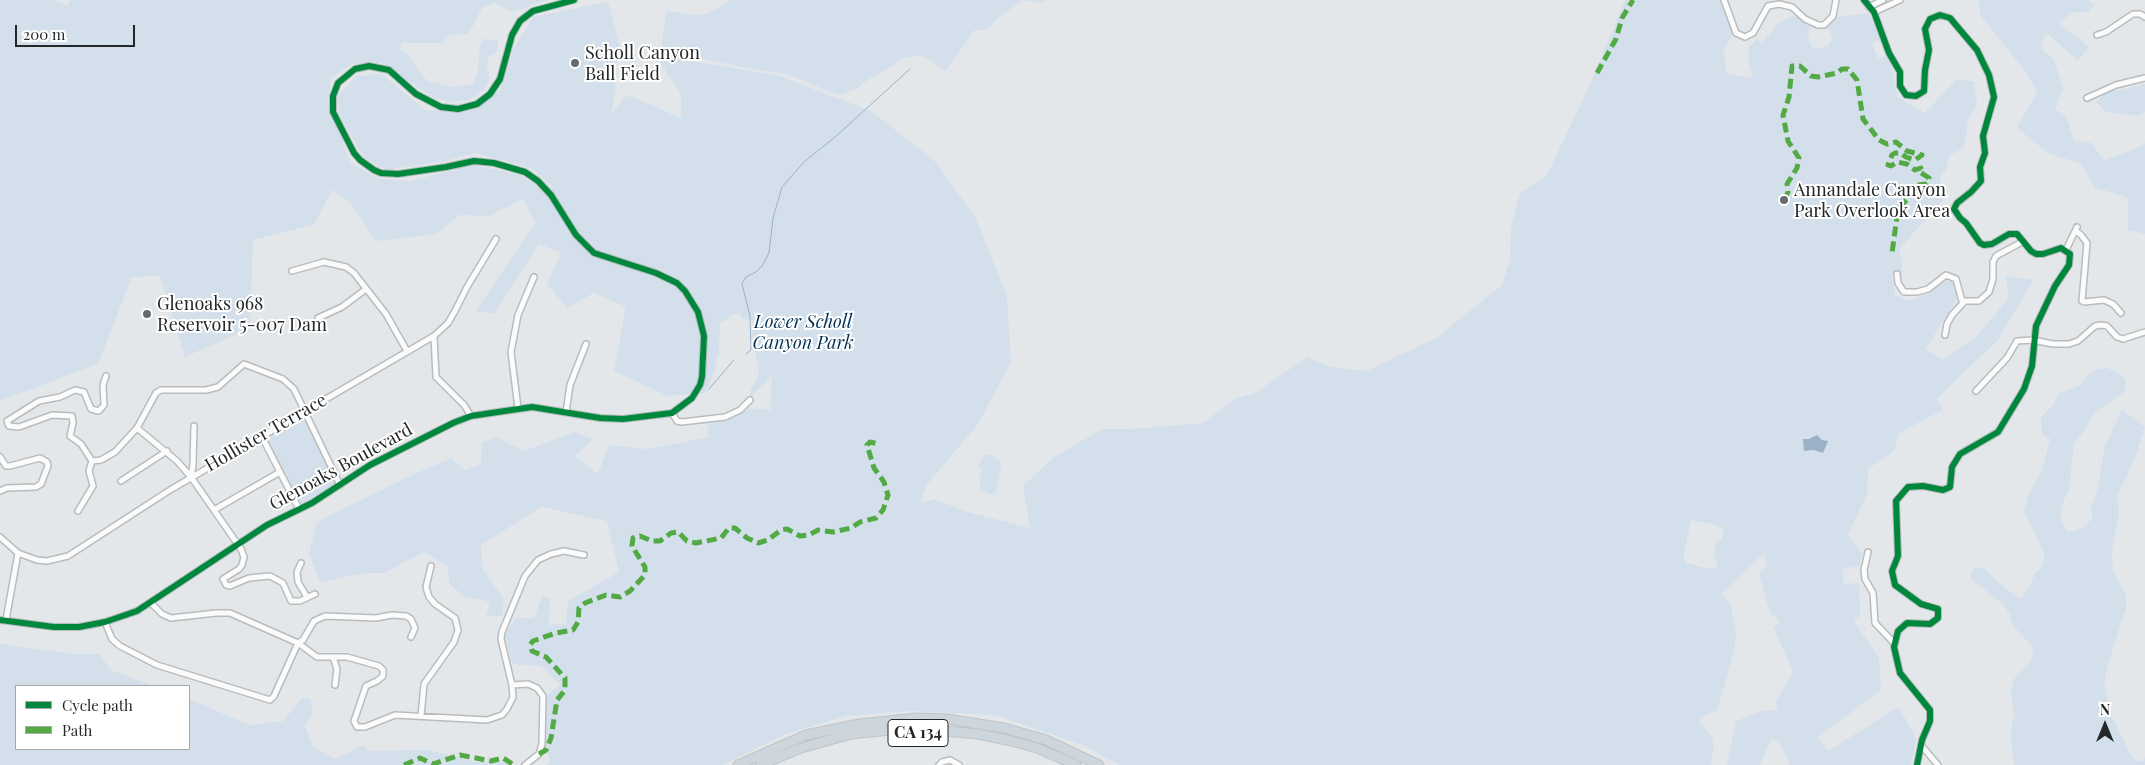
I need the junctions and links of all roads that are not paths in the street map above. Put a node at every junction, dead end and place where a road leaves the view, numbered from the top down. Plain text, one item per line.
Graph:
1 (574, 0) edge
2 (1724, 0) edge
3 (1836, 0) edge
4 (1864, 0) edge
5 (1883, 0) edge
6 (1900, 0) edge
7 (1869, 7) junction
8 (1874, 12) junction
9 (2145, 17) edge
10 (2097, 35) dead end
11 (2145, 78) edge
12 (2087, 98) dead end
13 (496, 239) dead end
14 (2022, 242) junction
15 (2066, 250) junction
16 (292, 271) dead end
17 (1897, 274) dead end
18 (534, 278) dead end
19 (366, 289) junction
20 (1964, 302) junction
21 (2121, 313) dead end
22 (318, 318) dead end
23 (2145, 332) edge
24 (1945, 335) dead end
25 (434, 336) junction
26 (2034, 340) junction
27 (586, 344) dead end
28 (407, 351) junction
29 (106, 376) dead end
30 (1976, 391) dead end
31 (750, 400) dead end
32 (518, 408) junction
33 (305, 411) junction
34 (566, 412) junction
35 (672, 413) junction
36 (471, 416) junction
37 (194, 426) dead end
38 (138, 428) junction
39 (262, 436) junction
40 (167, 451) junction
41 (0, 457) edge
42 (92, 461) junction
43 (280, 472) junction
44 (191, 477) junction
45 (121, 481) dead end
46 (340, 484) junction
47 (0, 491) edge
48 (299, 509) junction
49 (214, 510) junction
50 (78, 511) dead end
51 (0, 537) edge
52 (237, 545) junction
53 (1868, 552) dead end
54 (18, 553) junction
55 (584, 554) dead end
56 (301, 563) dead end
57 (431, 566) dead end
58 (315, 594) dead end
59 (307, 597) junction
60 (151, 603) junction
61 (3, 620) edge
62 (105, 622) junction
63 (411, 637) dead end
64 (298, 643) junction
65 (1895, 644) junction
66 (333, 657) junction
67 (335, 685) dead end
68 (512, 685) junction
69 (421, 716) junction
70 (859, 724) junction
71 (1921, 745) junction
72 (525, 765) edge
73 (738, 765) edge
74 (760, 765) edge
75 (771, 765) edge
76 (939, 765) edge
77 (959, 765) edge
78 (1066, 765) edge
79 (1076, 765) edge
80 (1090, 765) edge
81 (1099, 765) edge
82 (1917, 765) edge
83 (1938, 765) edge

1 - 35 street
2 - 3 street
4 - 7 street
5 - 7 street
6 - 8 street
7 - 8 street
8 - 14 street
9 - 10 street
11 - 12 street
13 - 25 street, Hollister Terrace
14 - 15 street
14 - 20 street
15 - 21 street
15 - 26 street
16 - 19 street
17 - 20 street
18 - 32 street
19 - 22 street
19 - 28 street
20 - 24 street
23 - 26 street
25 - 28 street, Hollister Terrace
25 - 36 street
26 - 30 street
26 - 65 street
27 - 34 street
28 - 33 street, Hollister Terrace
29 - 42 street
31 - 35 street
32 - 34 street, Glenoaks Boulevard
32 - 36 street, Glenoaks Boulevard
33 - 38 street
33 - 39 street, Hollister Terrace
33 - 46 street
34 - 35 street, Glenoaks Boulevard
36 - 46 street, Glenoaks Boulevard
37 - 44 street
38 - 40 street
38 - 42 street
39 - 43 street
39 - 44 street, Hollister Terrace
40 - 44 street
40 - 45 street
41 - 47 street
42 - 50 street
43 - 48 street
43 - 49 street
44 - 49 street
44 - 54 street, Hollister Terrace
46 - 48 street, Glenoaks Boulevard
48 - 52 street, Glenoaks Boulevard
49 - 52 street
51 - 54 street, Hollister Terrace
52 - 59 street
52 - 60 street, Glenoaks Boulevard
53 - 65 street
54 - 61 street
55 - 68 street
56 - 59 street
57 - 69 street
58 - 59 street
60 - 62 street, Glenoaks Boulevard
60 - 64 street
61 - 62 street, Glenoaks Boulevard
62 - 64 street
63 - 64 street
64 - 66 street
65 - 71 street
66 - 67 street
66 - 69 street
68 - 69 street
68 - 72 street
70 - 73 highway, CA 134
70 - 80 highway
70 - 81 highway, CA 134
71 - 82 street
71 - 83 street
74 - 79 highway
75 - 78 highway, CA 134
76 - 77 street

